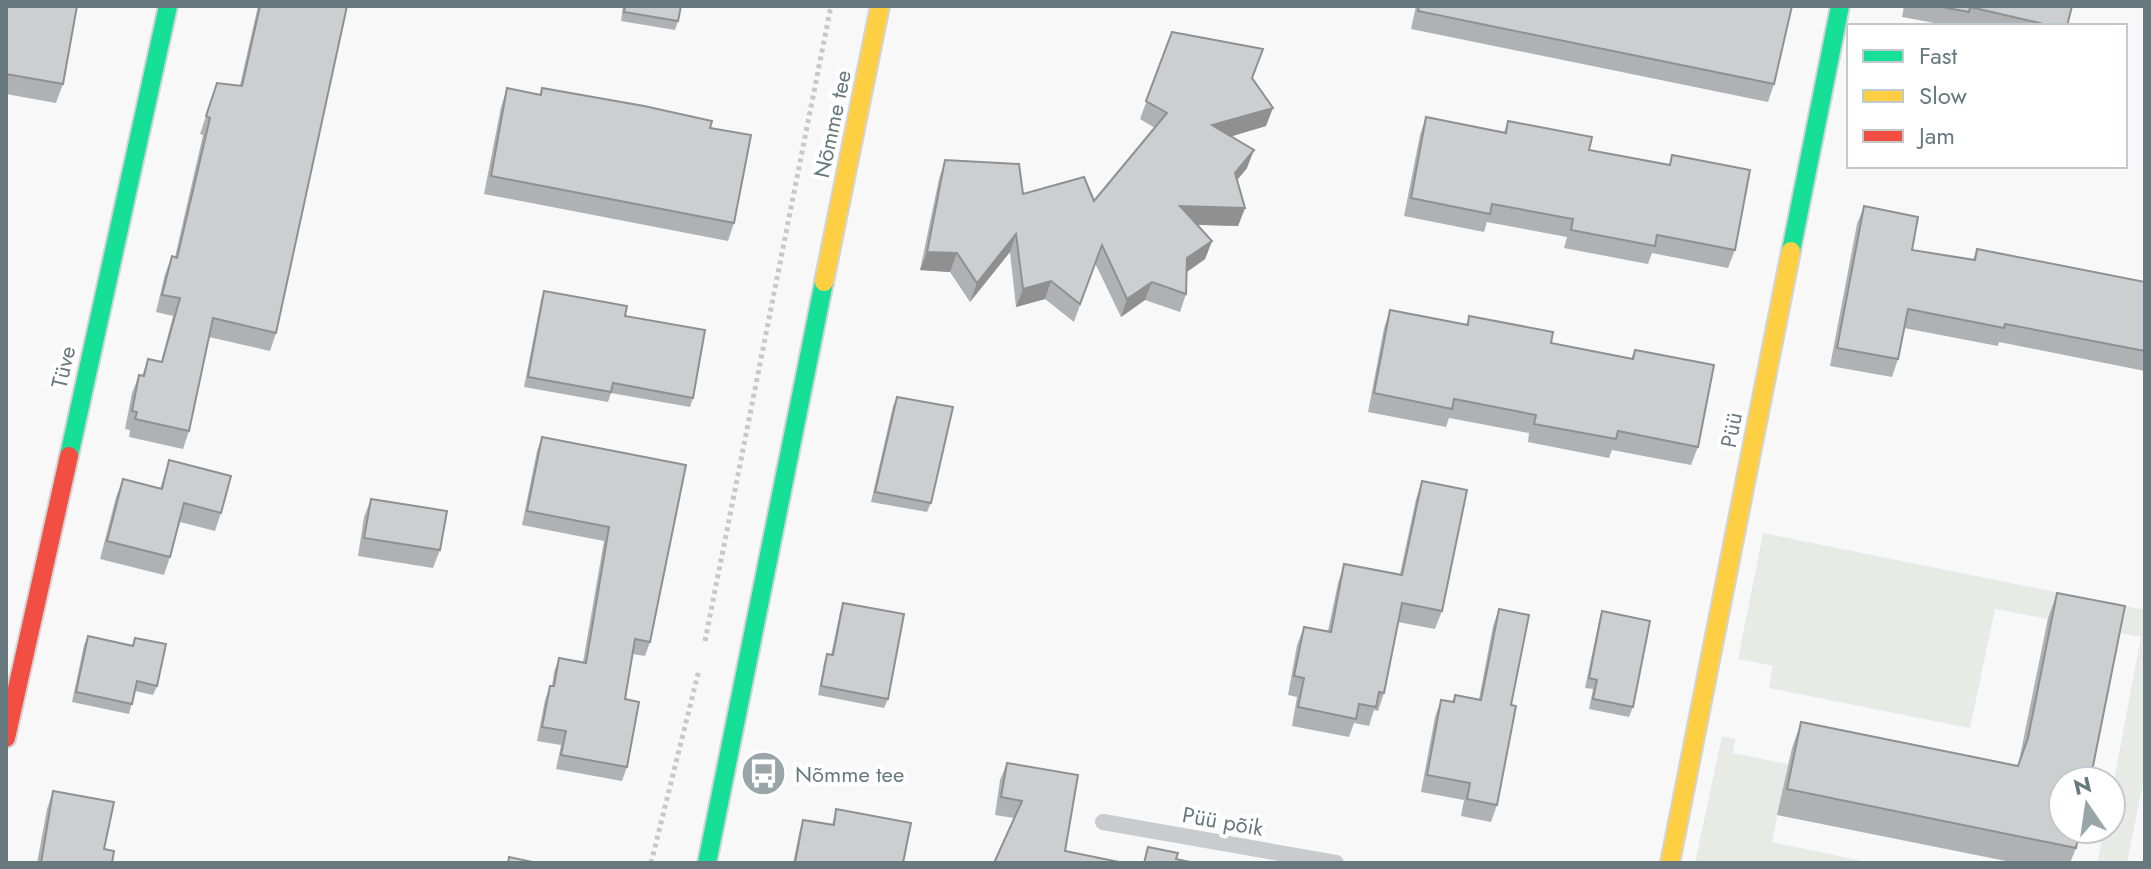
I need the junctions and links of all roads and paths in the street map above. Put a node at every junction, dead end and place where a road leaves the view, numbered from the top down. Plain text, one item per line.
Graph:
1 (168, 6) edge
2 (831, 6) edge
3 (880, 6) edge
4 (1840, 6) edge
5 (704, 650) dead end
6 (701, 665) dead end
7 (6, 738) edge
8 (1103, 822) dead end
9 (651, 863) edge
10 (707, 863) edge
11 (1336, 863) edge
12 (1670, 863) edge

1 - 7 street, Tüve
2 - 5 path
3 - 10 street, Nõmme tee
4 - 12 street, Püü
6 - 9 path
8 - 11 lane, Püü põik

